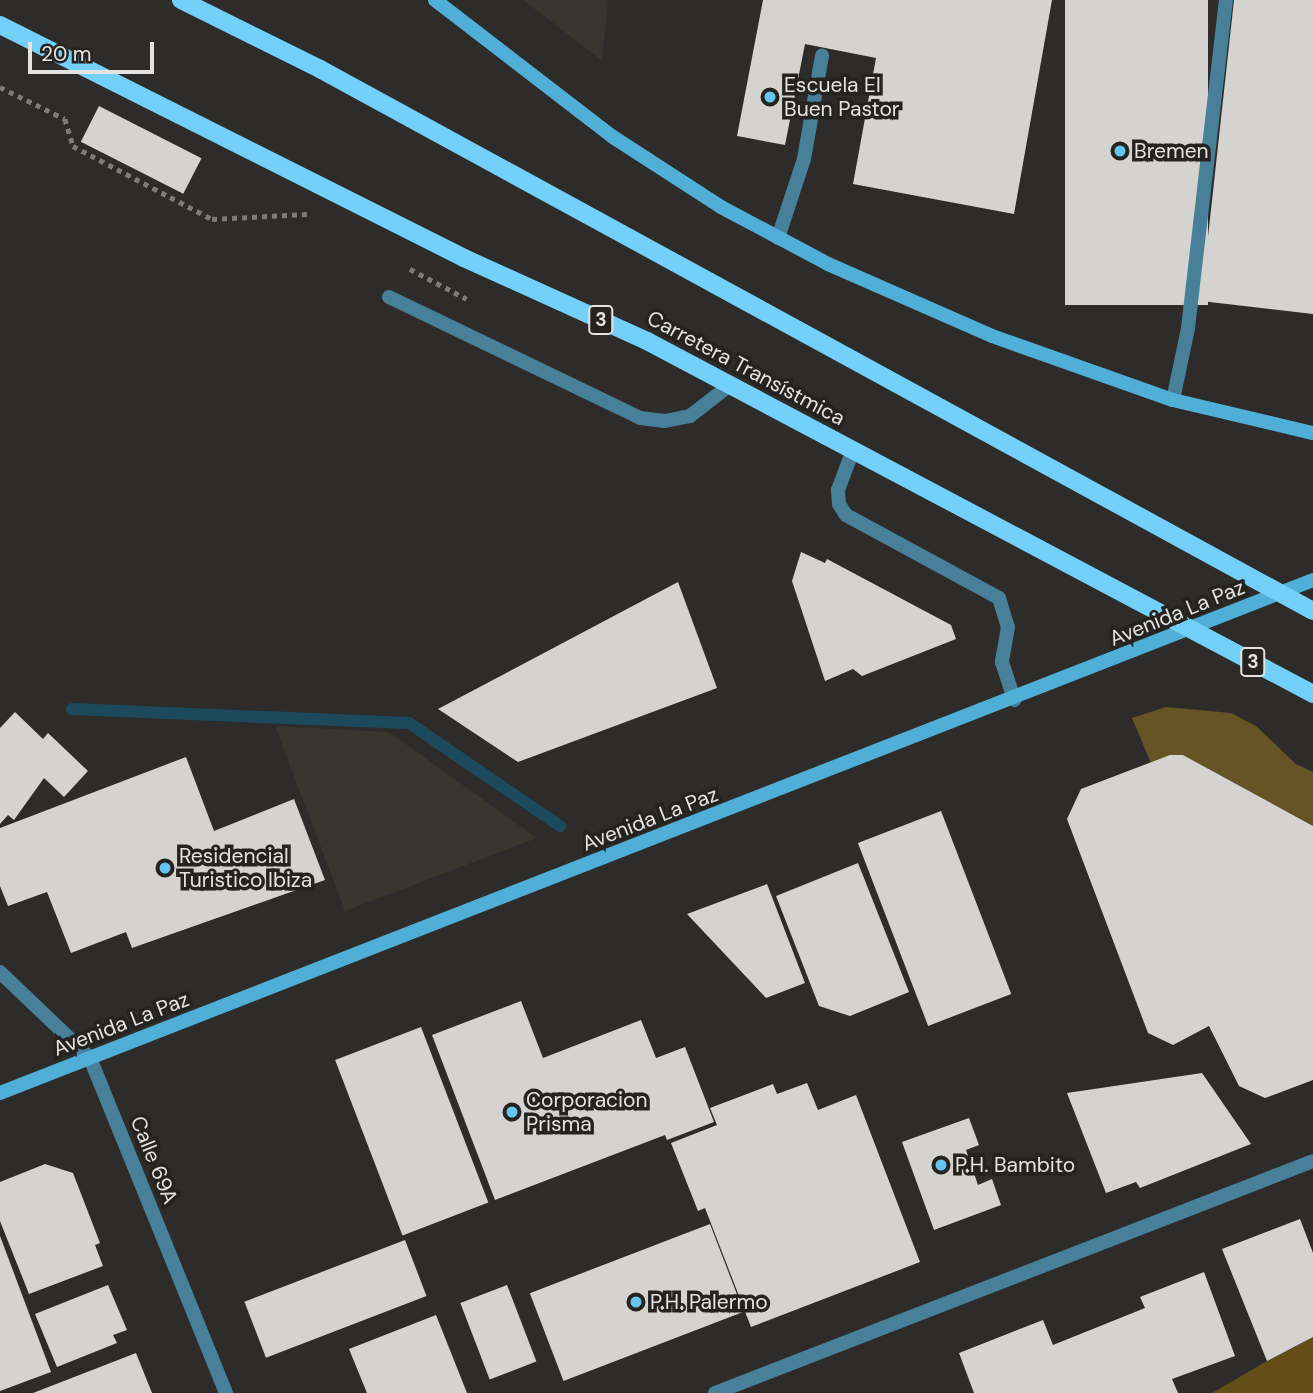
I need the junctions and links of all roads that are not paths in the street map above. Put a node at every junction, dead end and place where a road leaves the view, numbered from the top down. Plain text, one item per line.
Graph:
1 (181, 0) edge
2 (435, 0) edge
3 (1226, 0) edge
4 (0, 25) edge
5 (822, 56) dead end
6 (778, 238) junction
7 (389, 298) dead end
8 (730, 385) junction
9 (1173, 400) junction
10 (1313, 433) edge
11 (853, 450) junction
12 (1313, 580) edge
13 (1279, 593) junction
14 (1313, 611) edge
15 (1194, 630) junction
16 (1313, 694) edge
17 (1014, 699) junction
18 (0, 972) edge
19 (90, 1058) junction
20 (0, 1093) edge
21 (1313, 1161) edge
22 (226, 1393) edge
23 (715, 1393) edge

1 - 13 main road
2 - 6 main road
3 - 9 street
4 - 8 main road, Carretera Transístmica / 3
5 - 6 street
6 - 9 main road
7 - 8 street
8 - 11 main road, Carretera Transístmica / 3
9 - 10 main road
11 - 15 main road, Carretera Transístmica / 3
11 - 17 street
12 - 13 main road, Avenida La Paz
13 - 14 main road
13 - 15 main road, Avenida La Paz
15 - 16 main road, Carretera Transístmica / 3
15 - 17 main road, Avenida La Paz
17 - 19 main road, Avenida La Paz
18 - 19 street, Calle 69A
19 - 20 main road, Avenida La Paz
19 - 22 street, Calle 69A
21 - 23 street

